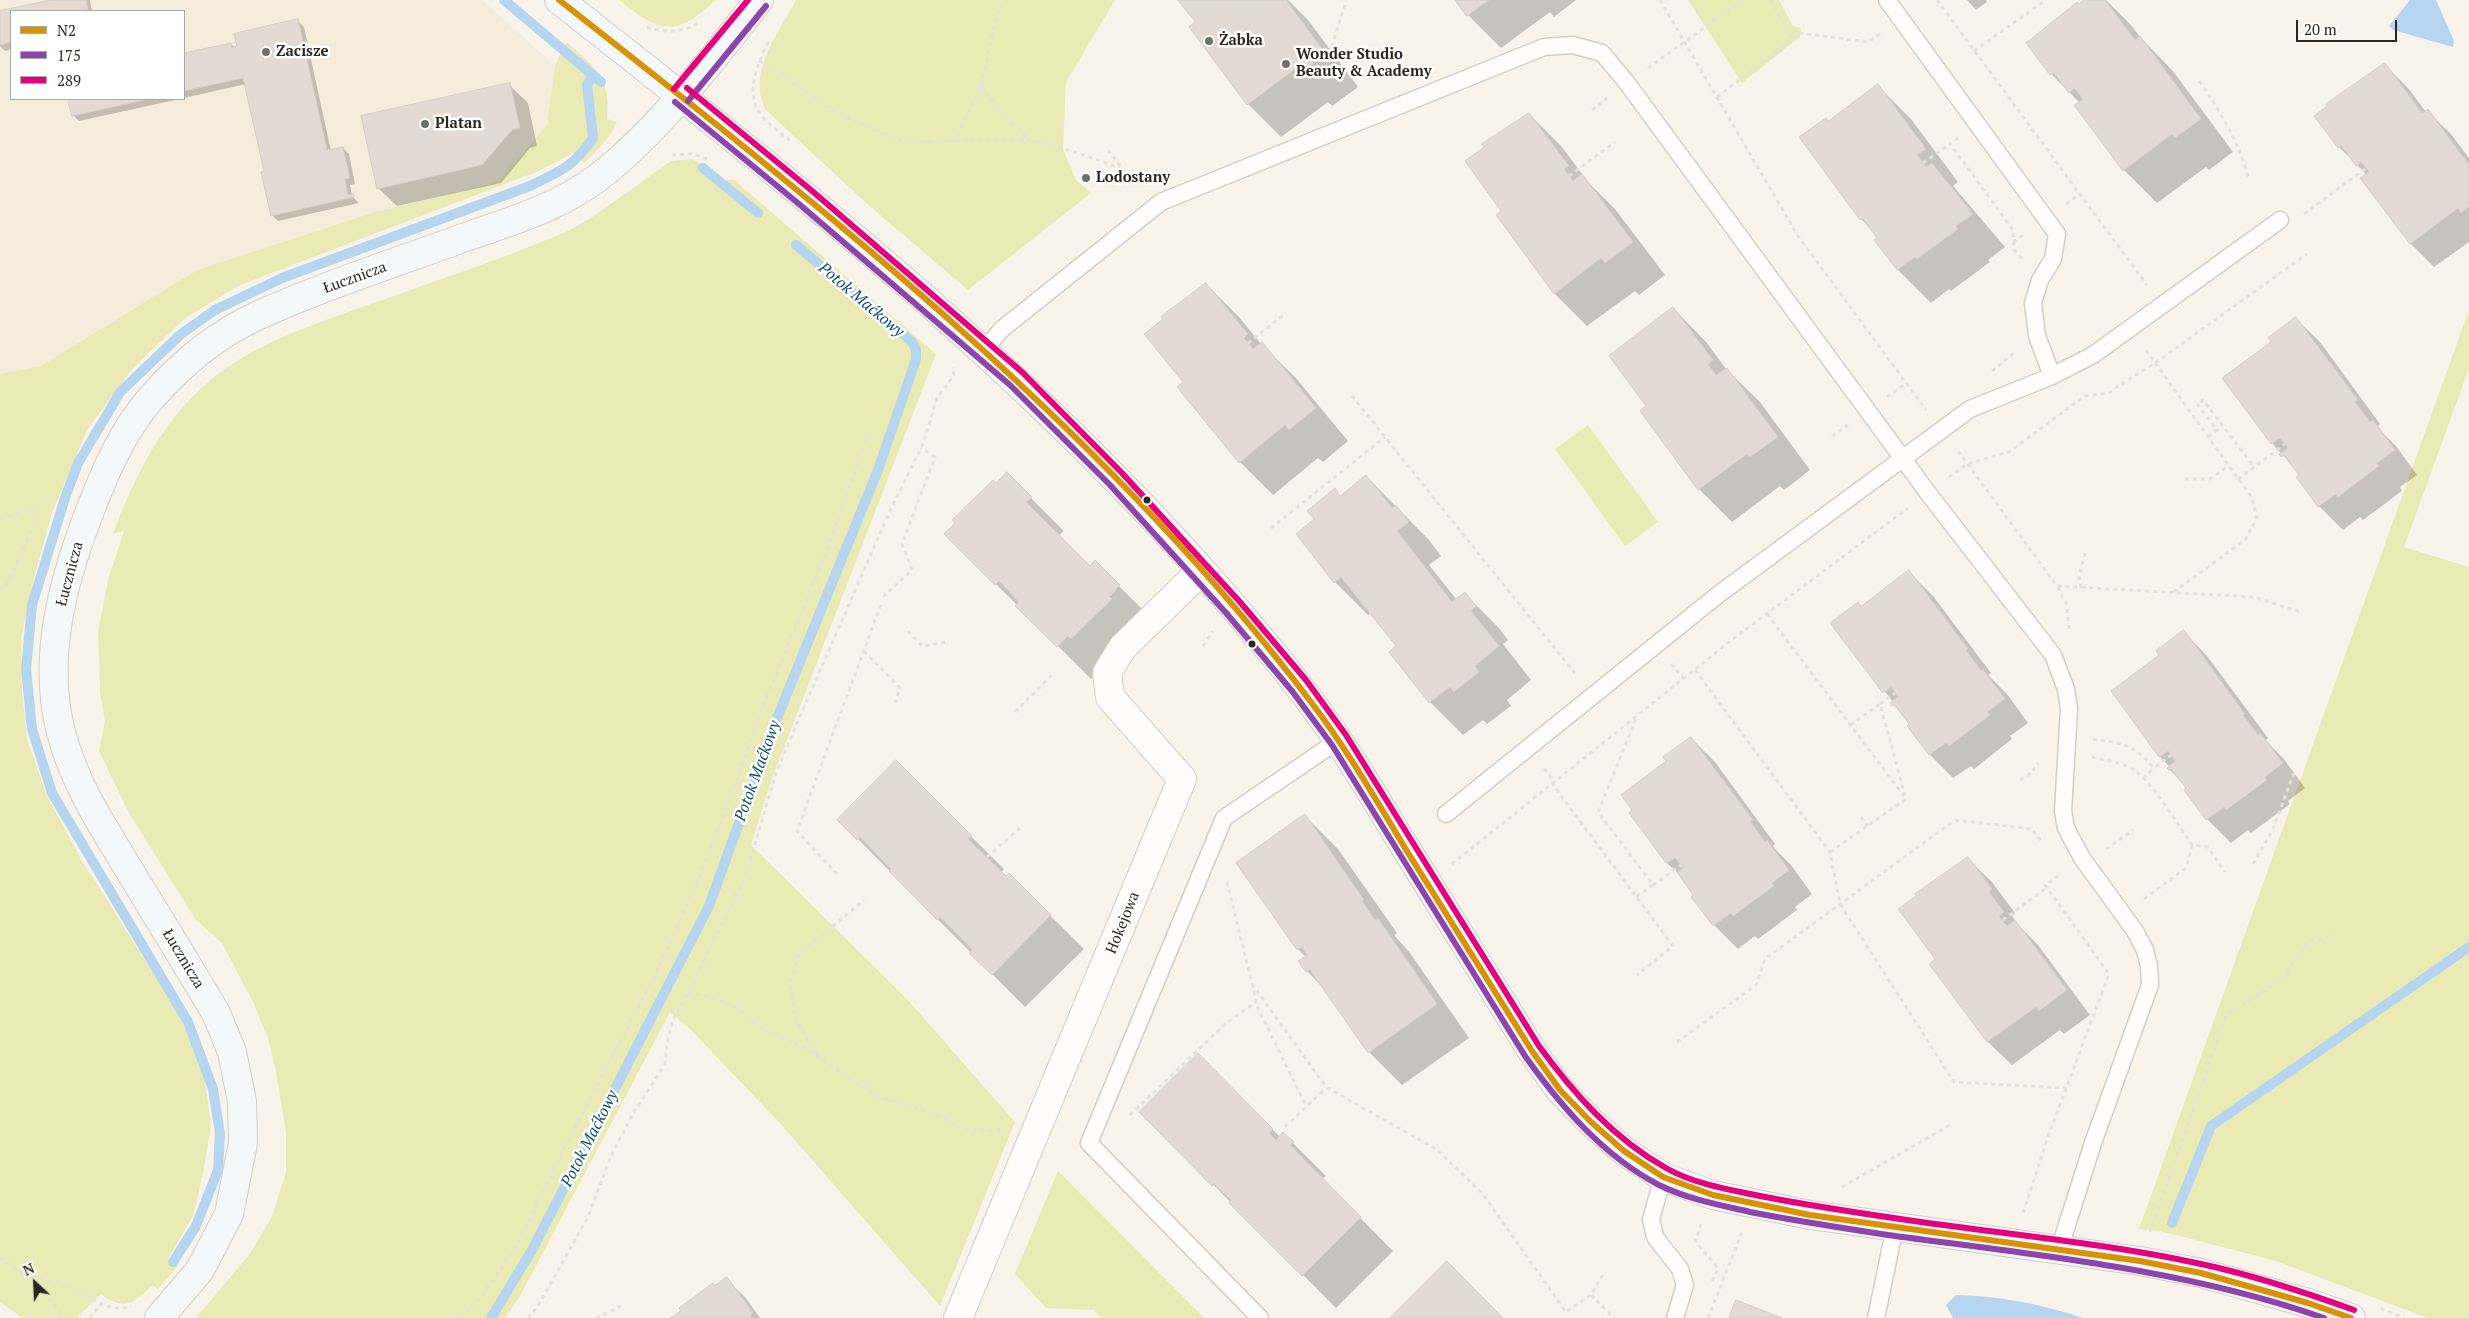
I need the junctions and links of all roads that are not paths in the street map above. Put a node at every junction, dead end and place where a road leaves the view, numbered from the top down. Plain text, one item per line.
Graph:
1 (559, 0) edge
2 (759, 0) edge
3 (1886, 0) edge
4 (680, 95) junction
5 (2280, 220) dead end
6 (984, 350) junction
7 (2052, 376) junction
8 (1902, 458) junction
9 (1200, 571) junction
10 (1339, 740) junction
11 (1446, 814) dead end
12 (1664, 1177) junction
13 (1895, 1227) junction
14 (2062, 1239) junction
15 (159, 1318) edge
16 (958, 1318) edge
17 (1260, 1318) edge
18 (1675, 1318) edge
19 (1876, 1318) edge
20 (2350, 1318) edge

1 - 4 main road
2 - 4 main road, Łucznicza
3 - 7 lane
4 - 6 main road
4 - 15 main road, Łucznicza
5 - 7 lane
6 - 8 lane
6 - 9 main road
7 - 8 lane
8 - 11 lane
8 - 14 lane
9 - 10 main road
9 - 16 street, Hokejowa
10 - 12 main road
10 - 17 lane
12 - 13 main road
12 - 18 lane
13 - 14 main road
13 - 19 lane
14 - 20 main road

